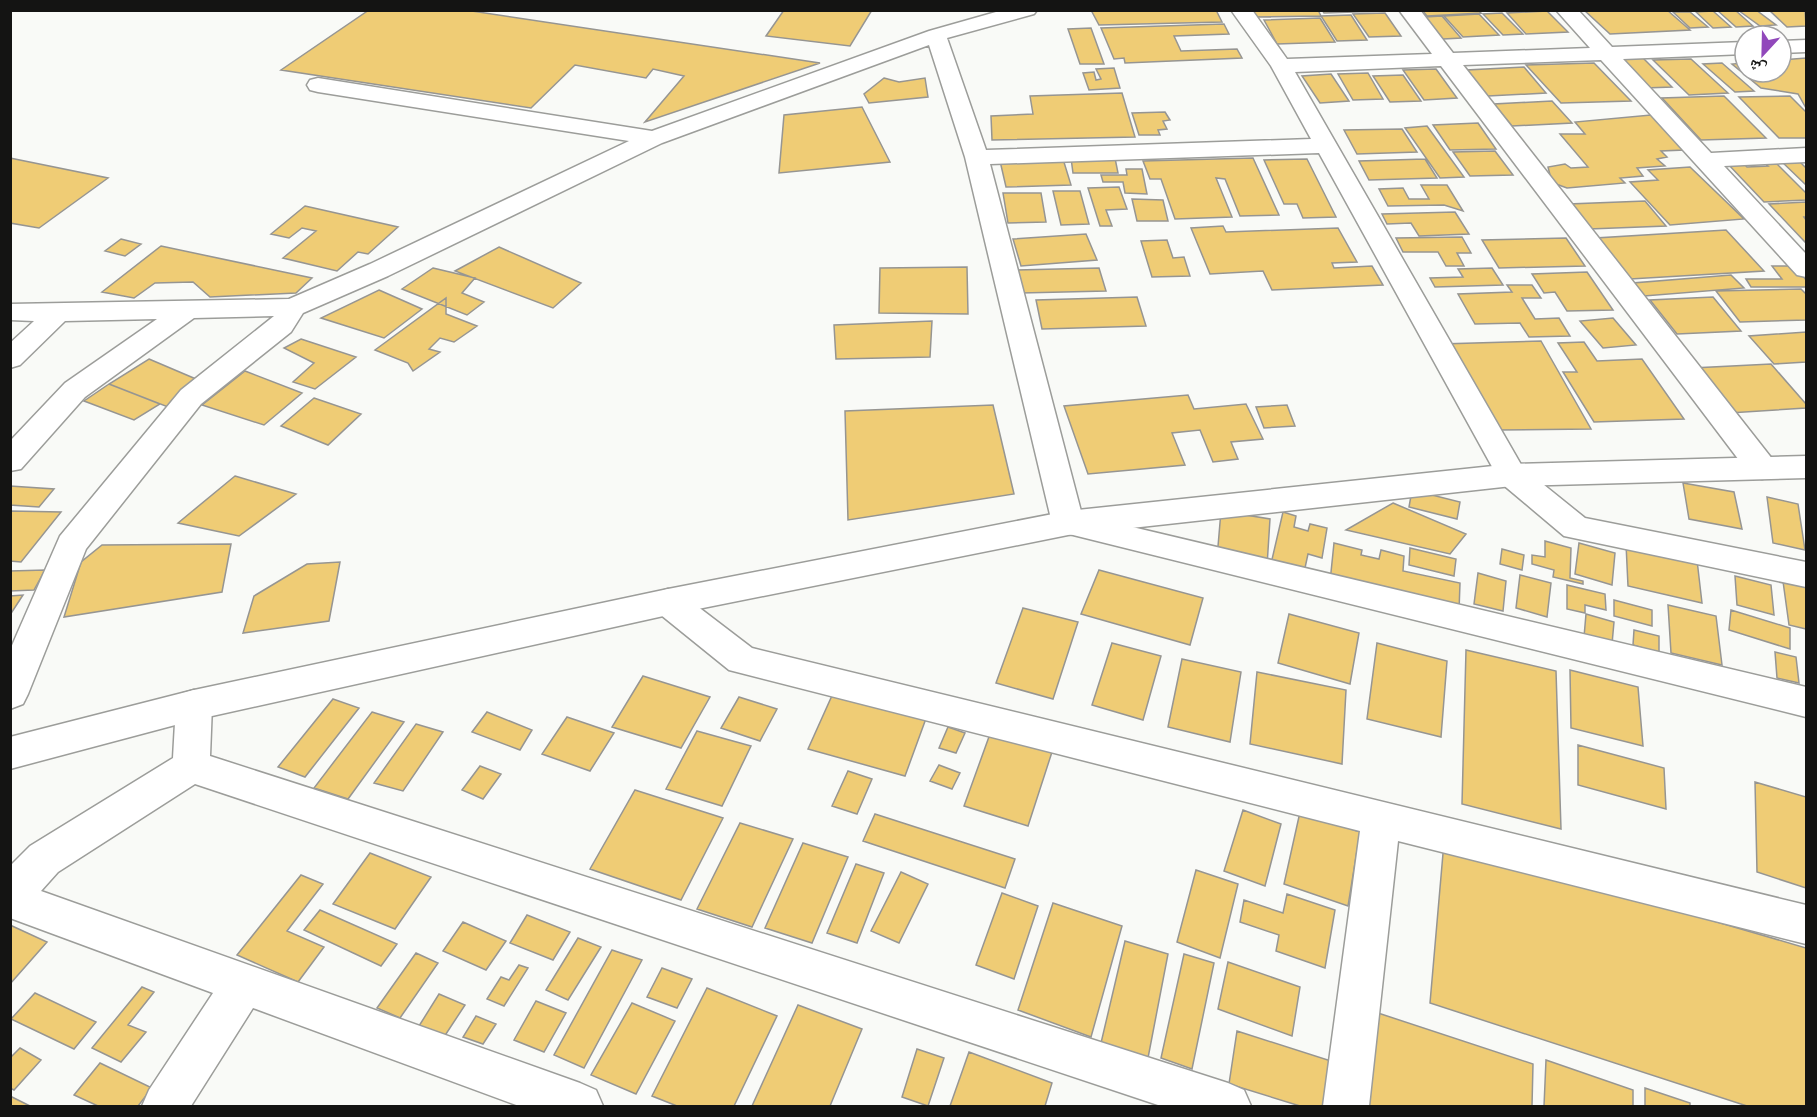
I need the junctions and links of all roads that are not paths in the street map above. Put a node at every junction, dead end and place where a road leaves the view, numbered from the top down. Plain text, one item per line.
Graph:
1 (1240, 10) edge
2 (1409, 10) edge
3 (1566, 10) edge
4 (1020, 11) edge
5 (936, 35) junction
6 (1733, 48) edge
7 (1606, 53) junction
8 (1447, 60) junction
9 (1281, 66) junction
10 (318, 85) dead end
11 (654, 138) junction
12 (1326, 146) junction
13 (1806, 155) edge
14 (977, 157) junction
15 (1705, 160) junction
16 (1806, 269) edge
17 (292, 307) junction
18 (190, 308) junction
19 (10, 312) edge
20 (58, 314) junction
21 (10, 360) edge
22 (10, 461) edge
23 (1806, 467) edge
24 (1762, 468) junction
25 (1512, 475) junction
26 (1068, 523) junction
27 (1806, 574) edge
28 (668, 602) junction
29 (10, 694) edge
30 (1806, 702) edge
31 (194, 705) junction
32 (10, 753) edge
33 (191, 766) junction
34 (1381, 818) junction
35 (10, 897) edge
36 (1806, 925) edge
37 (243, 985) junction
38 (165, 1107) edge
39 (580, 1107) edge
40 (1228, 1107) edge
41 (1346, 1107) edge

1 - 9 street
2 - 8 street
3 - 7 street
4 - 5 street
5 - 11 street
5 - 14 street
6 - 7 street
7 - 8 street
7 - 15 street
8 - 9 street
8 - 24 street
9 - 12 street
10 - 11 street
11 - 17 street
12 - 14 street
12 - 25 street
13 - 15 street
14 - 26 street
15 - 16 street
17 - 18 street
17 - 29 street
18 - 20 street
18 - 22 street
19 - 20 street
20 - 21 street
23 - 24 street
24 - 25 street
25 - 26 street
25 - 27 street
26 - 28 street
26 - 30 street
28 - 31 street
28 - 34 street
31 - 32 street
31 - 33 street
33 - 35 street
33 - 40 street
34 - 36 street
34 - 41 street
35 - 37 street
37 - 38 street
37 - 39 street

